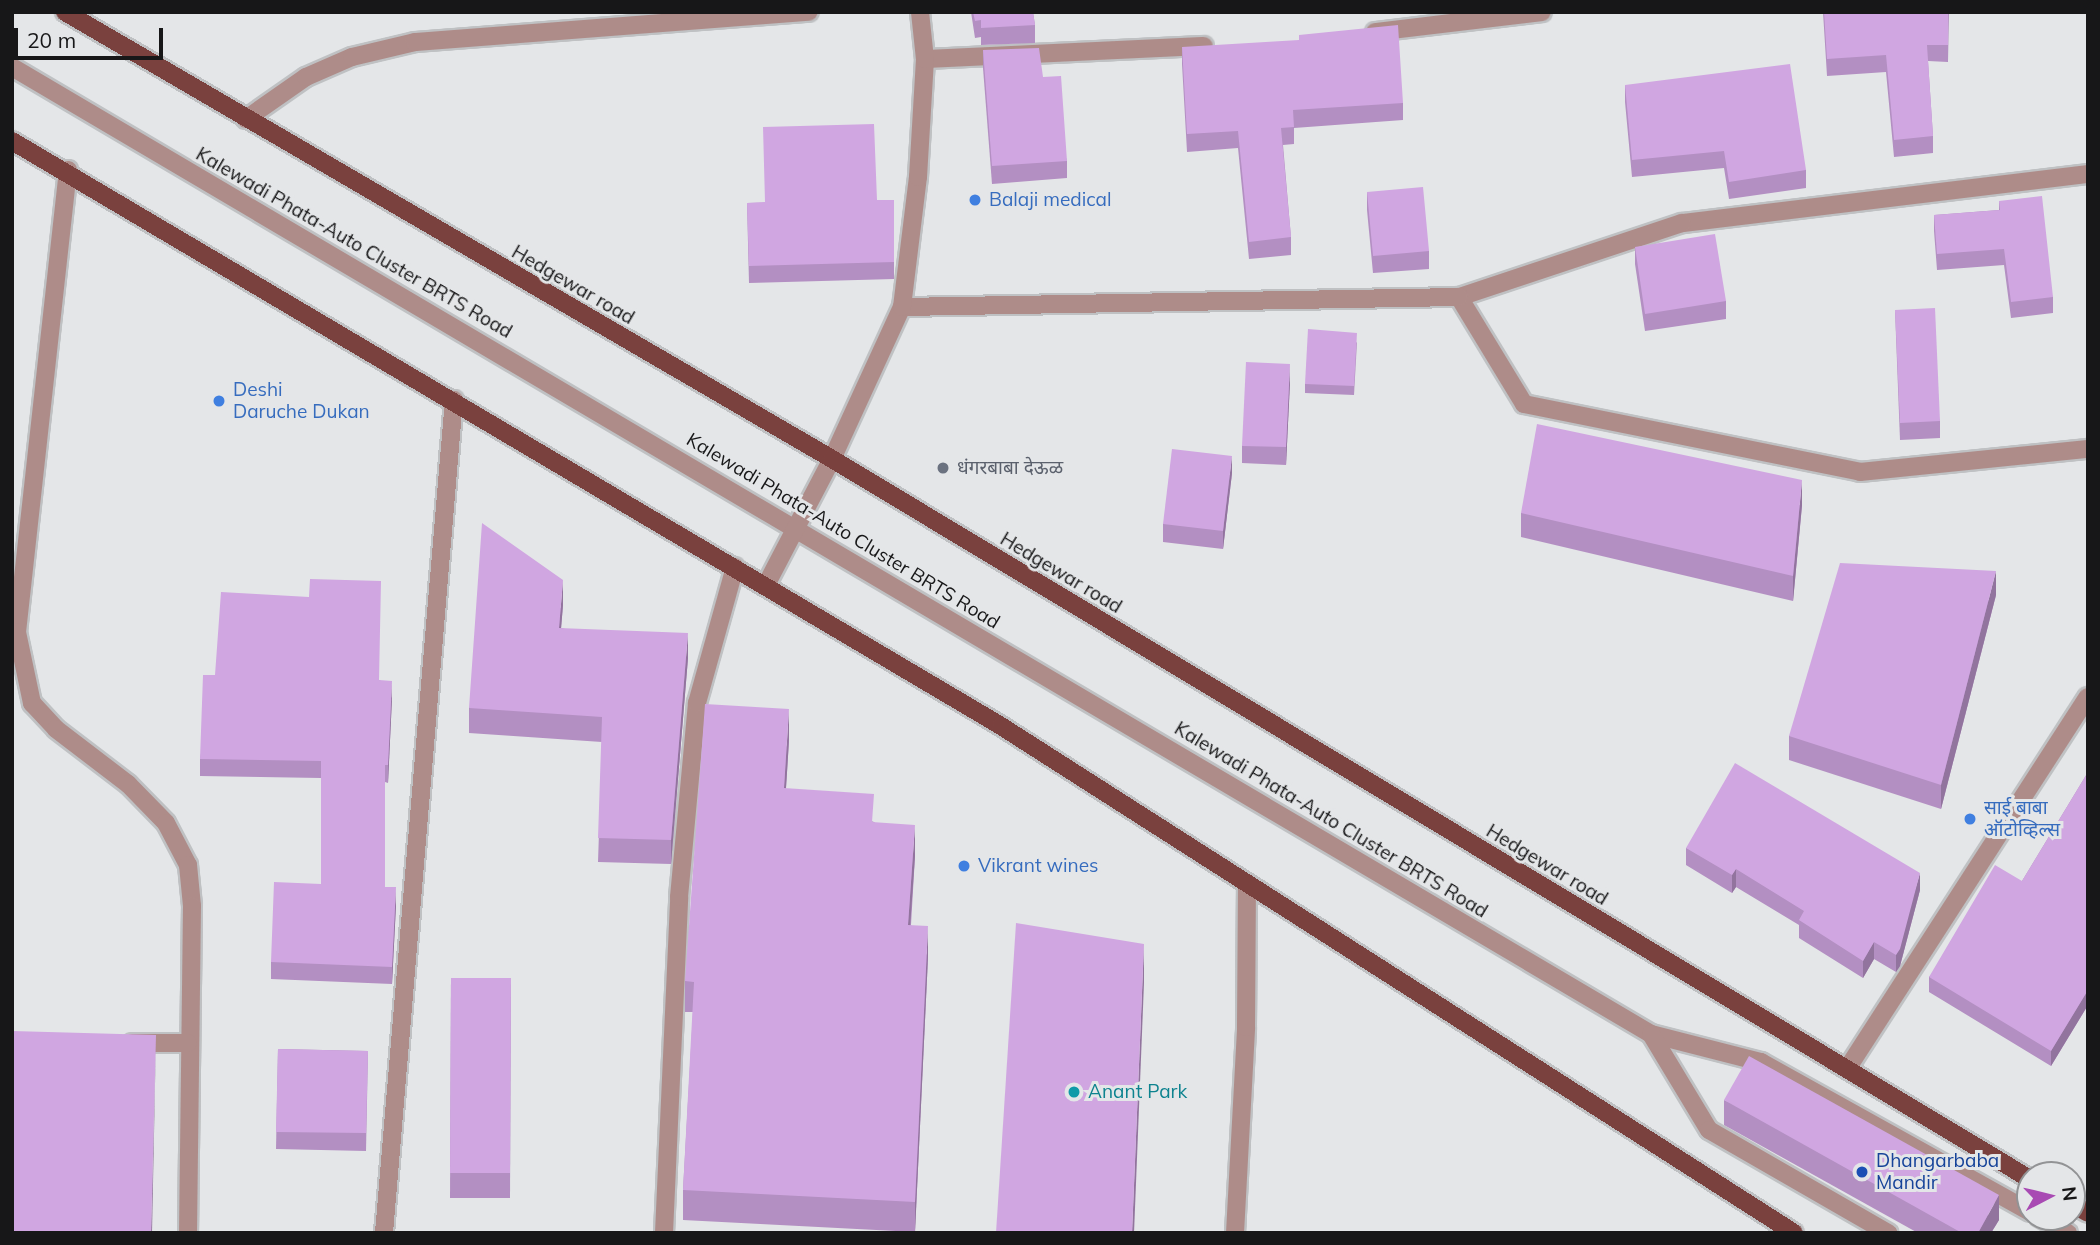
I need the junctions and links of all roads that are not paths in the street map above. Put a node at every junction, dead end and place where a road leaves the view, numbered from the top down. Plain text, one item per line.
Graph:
1 (65, 12) edge
2 (809, 12) edge
3 (920, 12) edge
4 (1542, 12) edge
5 (1358, 34) edge
6 (1223, 46) edge
7 (925, 59) junction
8 (12, 67) edge
9 (246, 119) junction
10 (12, 141) edge
11 (68, 170) junction
12 (2088, 174) edge
13 (1460, 297) junction
14 (902, 307) junction
15 (454, 400) junction
16 (2088, 449) edge
17 (832, 459) junction
18 (796, 526) junction
19 (735, 567) junction
20 (766, 585) junction
21 (2088, 697) edge
22 (1247, 885) junction
23 (1651, 1034) junction
24 (107, 1043) edge
25 (188, 1043) junction
26 (1847, 1069) junction
27 (2016, 1171) edge
28 (2016, 1204) edge
29 (188, 1233) edge
30 (384, 1233) edge
31 (664, 1233) edge
32 (1235, 1233) edge
33 (1794, 1233) edge
34 (1888, 1233) edge

1 - 9 main road, Hedgewar road
2 - 9 street
3 - 7 street
4 - 5 street
6 - 7 street
7 - 14 street
8 - 18 street, Kalewadi Phata-Auto Cluster BRTS Road
9 - 17 main road, Hedgewar road
10 - 11 main road
11 - 15 main road
11 - 25 street
12 - 13 street
13 - 14 street
13 - 16 street
14 - 17 street
15 - 19 main road
15 - 30 street
17 - 18 street
17 - 26 main road, Hedgewar road
18 - 20 street
18 - 23 street, Kalewadi Phata-Auto Cluster BRTS Road
19 - 20 main road
19 - 31 street
20 - 22 main road
21 - 26 street
22 - 32 street
22 - 33 main road
23 - 28 street, Kalewadi Phata-Auto Cluster BRTS Road
23 - 34 street, Kalewadi Phata-Auto Cluster BRTS Road
24 - 25 street
25 - 29 street
26 - 27 main road, Hedgewar road

